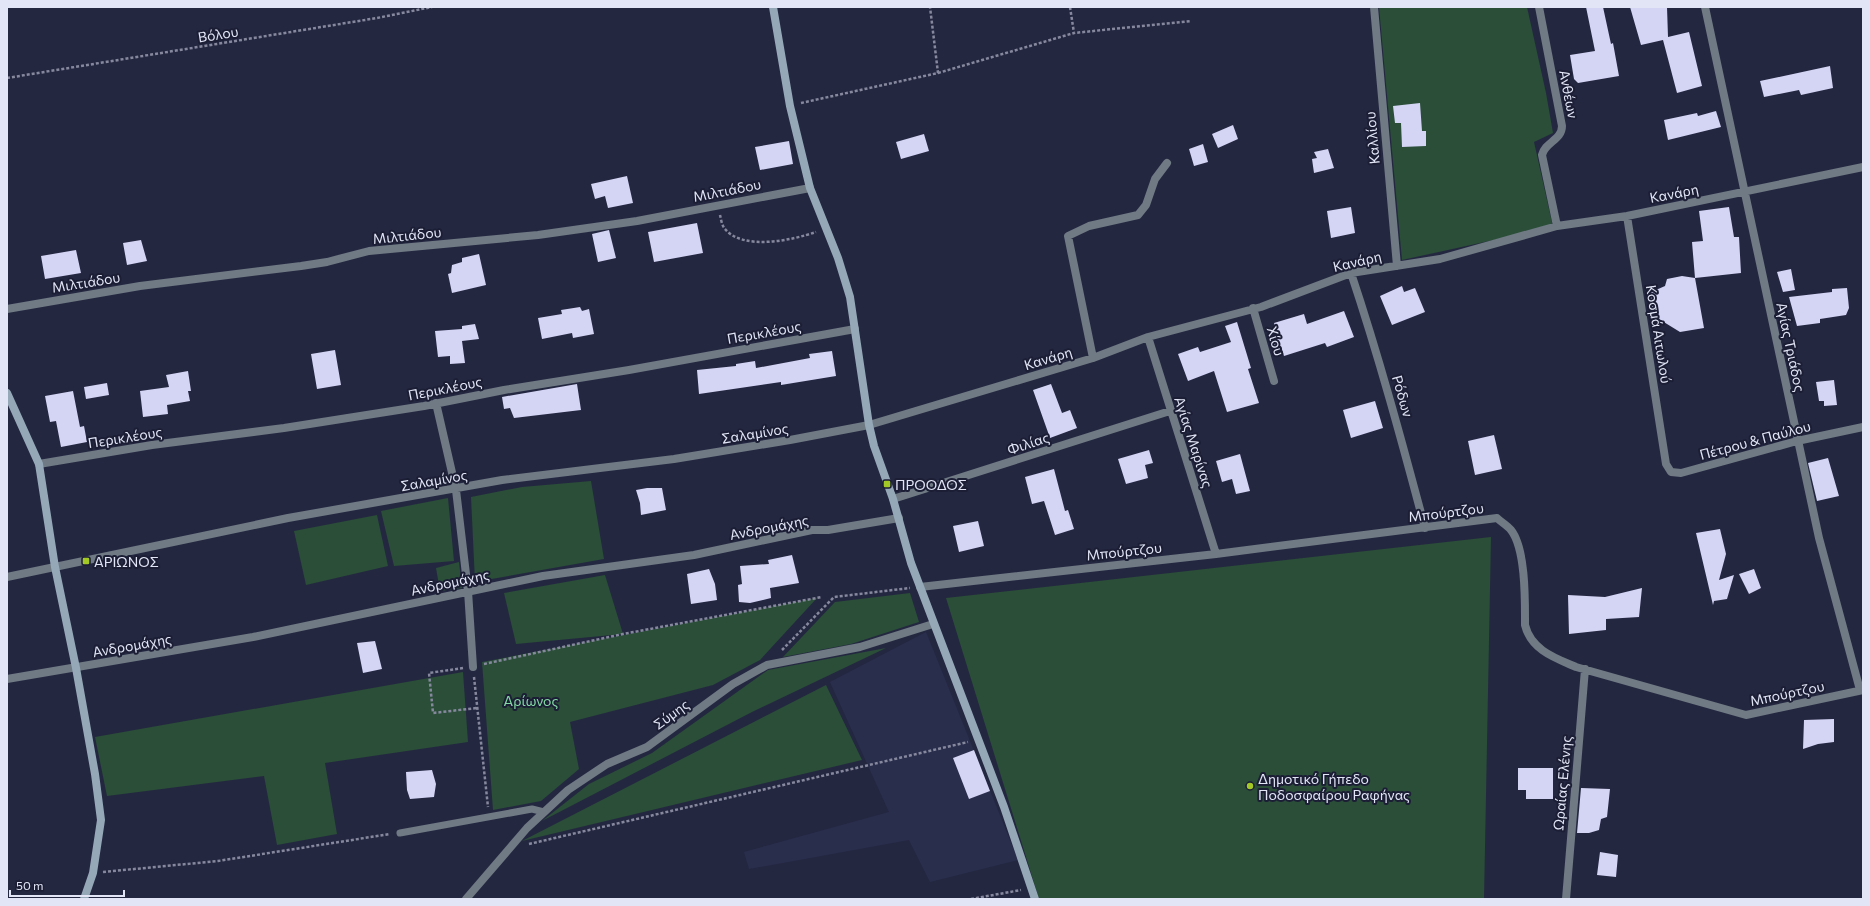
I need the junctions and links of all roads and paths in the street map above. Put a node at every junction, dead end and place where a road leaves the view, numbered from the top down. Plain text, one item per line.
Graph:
1 (432, 7) edge
2 (773, 7) edge
3 (930, 7) edge
4 (1070, 7) edge
5 (1374, 7) edge
6 (1539, 7) edge
7 (1705, 7) edge
8 (1191, 21) dead end
9 (1074, 33) junction
10 (938, 72) junction
11 (7, 78) edge
12 (790, 106) junction
13 (1167, 163) dead end
14 (1863, 167) edge
15 (810, 188) junction
16 (1746, 192) junction
17 (717, 205) junction
18 (1627, 216) junction
19 (1557, 226) junction
20 (826, 229) junction
21 (1397, 266) junction
22 (1351, 273) junction
23 (7, 308) edge
24 (1252, 308) junction
25 (855, 329) junction
26 (1148, 337) junction
27 (1093, 358) junction
28 (1274, 381) dead end
29 (7, 393) edge
30 (436, 403) junction
31 (1170, 411) junction
32 (869, 425) junction
33 (1863, 427) edge
34 (1797, 441) junction
35 (1665, 455) joint
36 (38, 464) junction
37 (456, 490) junction
38 (894, 499) junction
39 (899, 518) junction
40 (1425, 528) junction
41 (1216, 554) junction
42 (55, 567) junction
43 (7, 577) edge
44 (920, 587) junction
45 (468, 592) junction
46 (822, 597) dead end
47 (933, 624) junction
48 (768, 665) junction
49 (473, 666) junction
50 (76, 668) junction
51 (1585, 670) junction
52 (7, 679) edge
53 (1861, 690) edge
54 (477, 708) junction
55 (978, 740) junction
56 (544, 812) junction
57 (489, 815) junction
58 (400, 833) joint
59 (509, 848) junction
60 (93, 873) junction
61 (1032, 889) junction
62 (84, 899) edge
63 (466, 899) edge
64 (971, 899) edge
65 (1035, 899) edge
66 (1566, 899) edge

1 - 11 path, Βόλου
2 - 12 street
3 - 10 path
4 - 9 path
5 - 21 street, Καλλίου
6 - 19 street, Ανθέων
7 - 16 street, Αγίας Τριάδος
8 - 9 path
9 - 10 path
10 - 12 path
12 - 15 street
13 - 27 street
14 - 16 street, Κανάρη
15 - 17 street, Μιλτιάδου
15 - 20 street
16 - 18 street, Κανάρη
16 - 34 street, Αγίας Τριάδος
17 - 20 path
17 - 23 street, Μιλτιάδου
18 - 19 street, Κανάρη
18 - 35 street, Κοσμά Αιτωλού
19 - 21 street, Κανάρη
20 - 25 street
21 - 22 street, Κανάρη
22 - 24 street, Κανάρη
22 - 40 street, Ρόδων
24 - 26 street, Κανάρη
24 - 28 street, Χίου
25 - 30 street, Περικλέους
25 - 32 street
26 - 27 street, Κανάρη
26 - 31 street, Αγίας Μαρίνας
27 - 32 street, Κανάρη
29 - 36 street
30 - 36 street, Περικλέους
30 - 37 street
31 - 38 street, Φιλίας
31 - 41 street, Αγίας Μαρίνας
32 - 37 street, Σαλαμίνος
32 - 38 street
33 - 34 street, Πέτρου & Παύλου
34 - 35 street, Πέτρου & Παύλου
34 - 53 street, Αγίας Τριάδος
36 - 42 street
37 - 42 street, Σαλαμίνος
37 - 45 street
38 - 39 street
39 - 44 street
39 - 45 street, Ανδρομάχης
40 - 41 street, Μπούρτζου
40 - 51 street, Μπούρτζου
41 - 44 street, Μπούρτζου
42 - 43 street, Σαλαμίνος
42 - 50 street
44 - 47 street
44 - 48 path
45 - 49 street
45 - 50 street, Ανδρομάχης
46 - 49 path
47 - 48 street, Σύμης
47 - 55 street
48 - 56 street, Σύμης
49 - 54 path
49 - 54 path
50 - 52 street, Ανδρομάχης
50 - 60 street
51 - 53 street, Μπούρτζου
51 - 66 street, Ωραίας Ελένης
54 - 57 path
55 - 59 path
55 - 61 street
56 - 57 lane
56 - 59 street, Σύμης
57 - 58 lane
58 - 60 path
59 - 63 street, Σύμης
60 - 62 street
61 - 64 path
61 - 65 street

